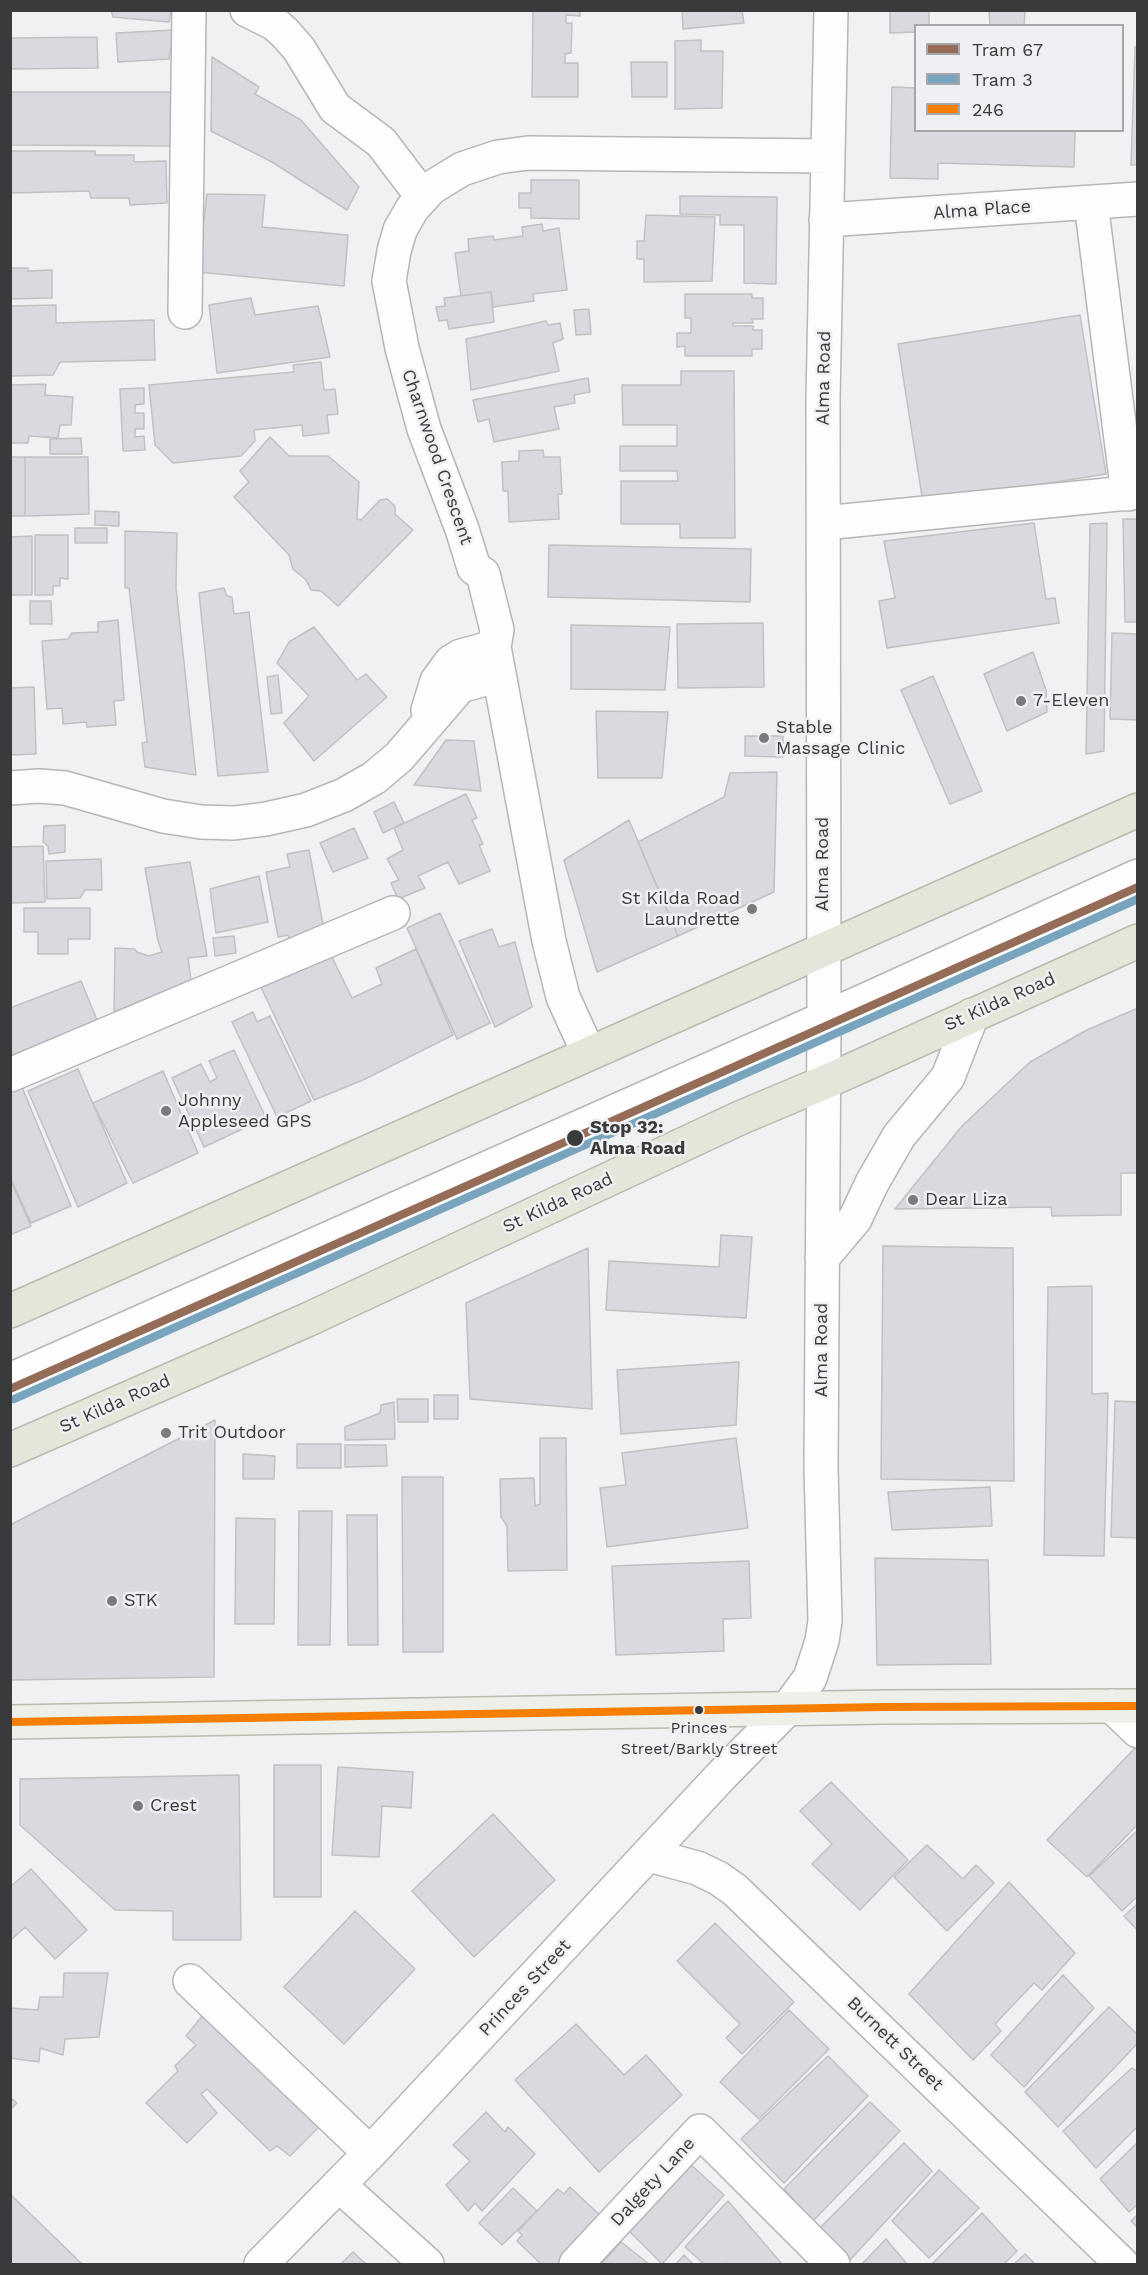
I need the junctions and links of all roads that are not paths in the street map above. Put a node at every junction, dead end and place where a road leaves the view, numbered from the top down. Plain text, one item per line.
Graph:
1 (189, 10) edge
2 (247, 10) edge
3 (831, 10) edge
4 (828, 156) junction
5 (422, 196) junction
6 (1137, 199) edge
7 (1091, 203) junction
8 (826, 220) junction
9 (185, 312) dead end
10 (1133, 493) edge
11 (824, 523) junction
12 (496, 661) junction
13 (10, 788) edge
14 (1137, 810) edge
15 (1137, 876) edge
16 (393, 913) dead end
17 (1137, 941) edge
18 (824, 949) junction
19 (972, 1015) junction
20 (824, 1018) junction
21 (588, 1052) junction
22 (10, 1075) edge
23 (823, 1083) junction
24 (822, 1258) junction
25 (10, 1311) edge
26 (10, 1380) edge
27 (10, 1450) edge
28 (1125, 1706) edge
29 (787, 1708) junction
30 (10, 1722) edge
31 (1137, 1731) edge
32 (649, 1855) junction
33 (190, 1981) dead end
34 (370, 2153) junction
35 (339, 2186) junction
36 (261, 2265) edge
37 (427, 2265) edge
38 (576, 2265) edge
39 (833, 2265) edge
40 (1122, 2265) edge

1 - 9 street
2 - 5 street
3 - 4 street, Alma Road
4 - 5 street, Charnwood Crescent
4 - 8 street, Alma Road
5 - 12 street, Charnwood Crescent
6 - 7 street, Alma Place
7 - 8 street, Alma Place
7 - 10 street
8 - 11 street, Alma Road
10 - 11 street
11 - 18 street, Alma Road
12 - 13 street
12 - 21 street, Charnwood Crescent
14 - 18 highway
15 - 20 street
16 - 22 street
17 - 19 highway, St Kilda Road
18 - 20 street, Alma Road
18 - 21 highway
19 - 23 highway, St Kilda Road
19 - 24 street
20 - 23 street, Alma Road
20 - 26 street
21 - 25 highway
23 - 24 street, Alma Road
23 - 27 highway, St Kilda Road
24 - 29 street, Alma Road
28 - 29 main road
28 - 31 street
29 - 30 main road
29 - 32 street, Princes Street
32 - 34 street, Princes Street
32 - 40 street, Burnett Street
33 - 34 street
34 - 35 street, Princes Street
35 - 36 street, Princes Street
35 - 37 street
38 - 39 street, Dalgety Lane

